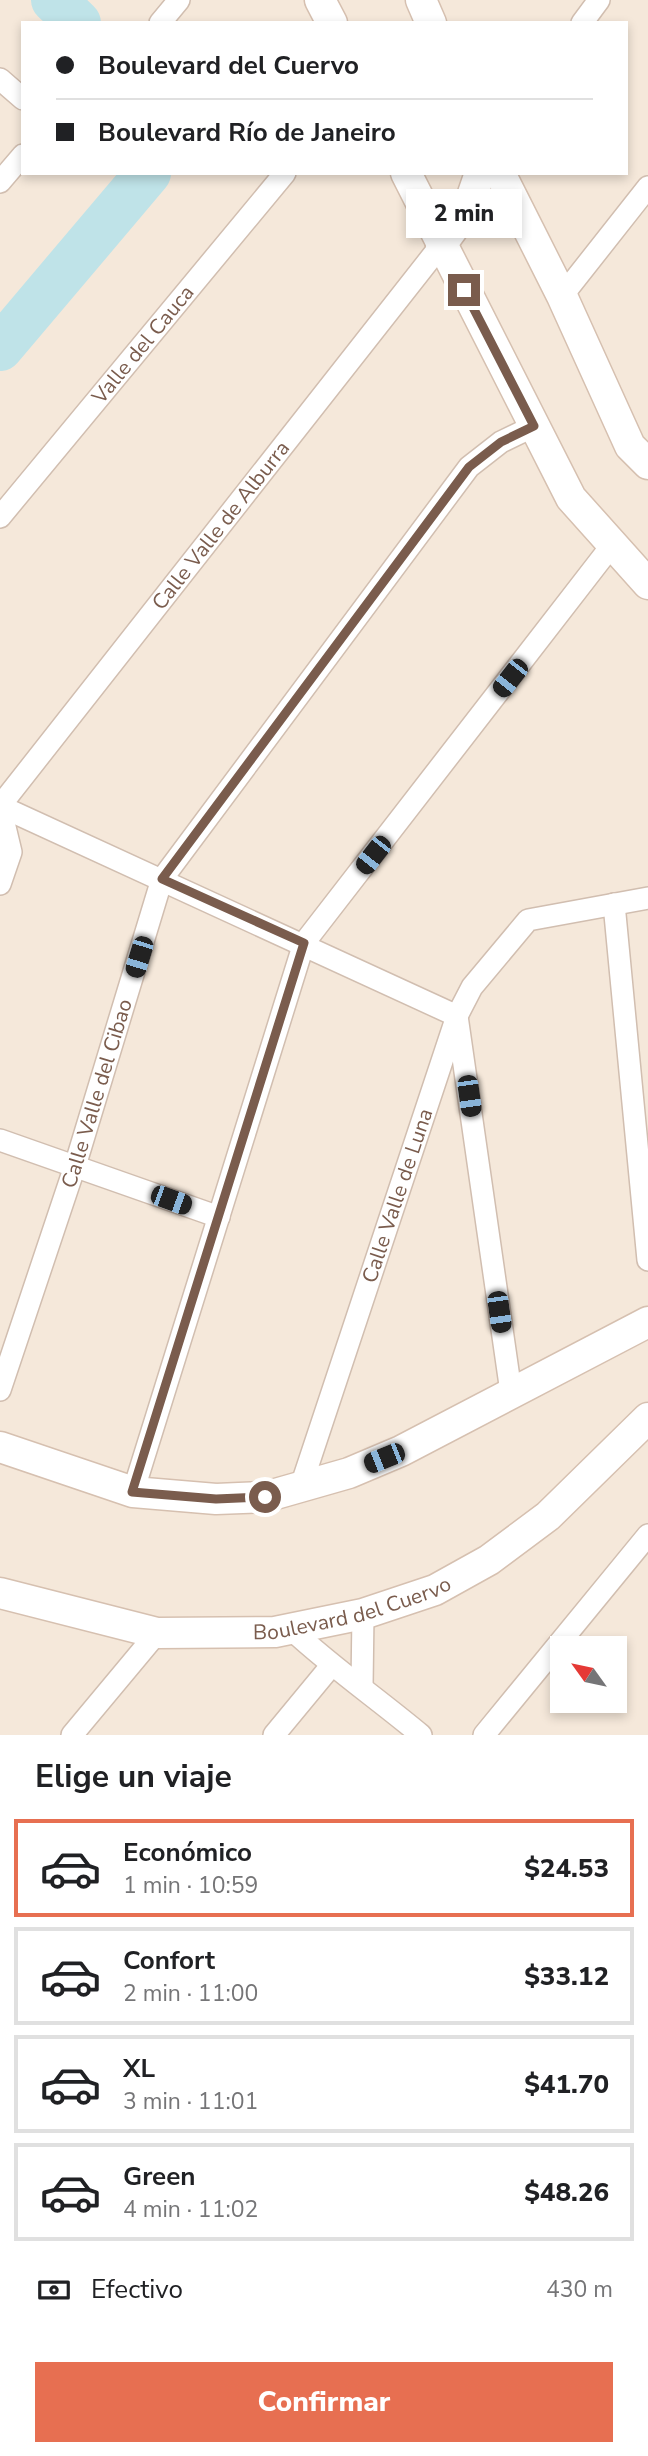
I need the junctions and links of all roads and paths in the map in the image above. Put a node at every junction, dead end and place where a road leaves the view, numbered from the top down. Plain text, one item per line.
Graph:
1 (179, 0) edge
2 (320, 0) edge
3 (421, 0) edge
4 (599, 0) edge
5 (162, 21) edge
6 (331, 21) edge
7 (430, 21) edge
8 (583, 21) edge
9 (0, 79) edge
10 (21, 97) edge
11 (21, 157) edge
12 (283, 175) edge
13 (407, 175) edge
14 (479, 175) edge
15 (501, 175) edge
16 (0, 181) edge
17 (648, 187) edge
18 (441, 245) junction
19 (562, 296) junction
20 (534, 426) junction
21 (648, 464) edge
22 (0, 517) edge
23 (612, 545) junction
24 (648, 584) edge
25 (0, 806) edge
26 (162, 879) junction
27 (0, 884) edge
28 (648, 898) edge
29 (614, 904) junction
30 (304, 943) junction
31 (457, 1016) junction
32 (0, 1140) edge
33 (75, 1166) junction
34 (219, 1217) junction
35 (648, 1260) edge
36 (648, 1322) edge
37 (0, 1390) edge
38 (511, 1392) junction
39 (648, 1419) edge
40 (0, 1447) edge
41 (301, 1486) junction
42 (132, 1492) junction
43 (648, 1535) edge
44 (0, 1593) edge
45 (363, 1614) junction
46 (292, 1630) junction
47 (157, 1633) junction
48 (331, 1666) junction
49 (362, 1686) junction
50 (72, 1735) edge
51 (274, 1735) edge
52 (421, 1735) edge
53 (484, 1735) edge

1 - 5 street
2 - 6 street
3 - 7 street
4 - 8 street
9 - 10 street
11 - 16 street
12 - 22 street, Valle del Cauca
13 - 18 street
14 - 18 street
15 - 19 street
17 - 19 street
18 - 20 street
18 - 25 street, Calle Valle de Alburra
19 - 21 street
20 - 23 street
20 - 26 street, Calle Valle del Cibao
23 - 24 street
23 - 30 street
25 - 26 street
25 - 27 street
26 - 30 street
26 - 33 street, Calle Valle del Cibao
28 - 29 street, Calle Valle de Luna
29 - 31 street, Calle Valle de Luna
29 - 35 street
30 - 31 street
30 - 34 street
31 - 38 street
31 - 41 street, Calle Valle de Luna
32 - 33 street
33 - 34 street
33 - 37 street, Calle Valle del Cibao
34 - 42 street
36 - 38 street
38 - 41 street
39 - 45 street, Boulevard del Cuervo
40 - 42 street
41 - 42 street
43 - 53 street
44 - 47 street, Boulevard del Cuervo
45 - 46 street, Boulevard del Cuervo
45 - 49 street
46 - 47 street, Boulevard del Cuervo
46 - 48 street
47 - 50 street
48 - 49 street
48 - 51 street
49 - 52 street

